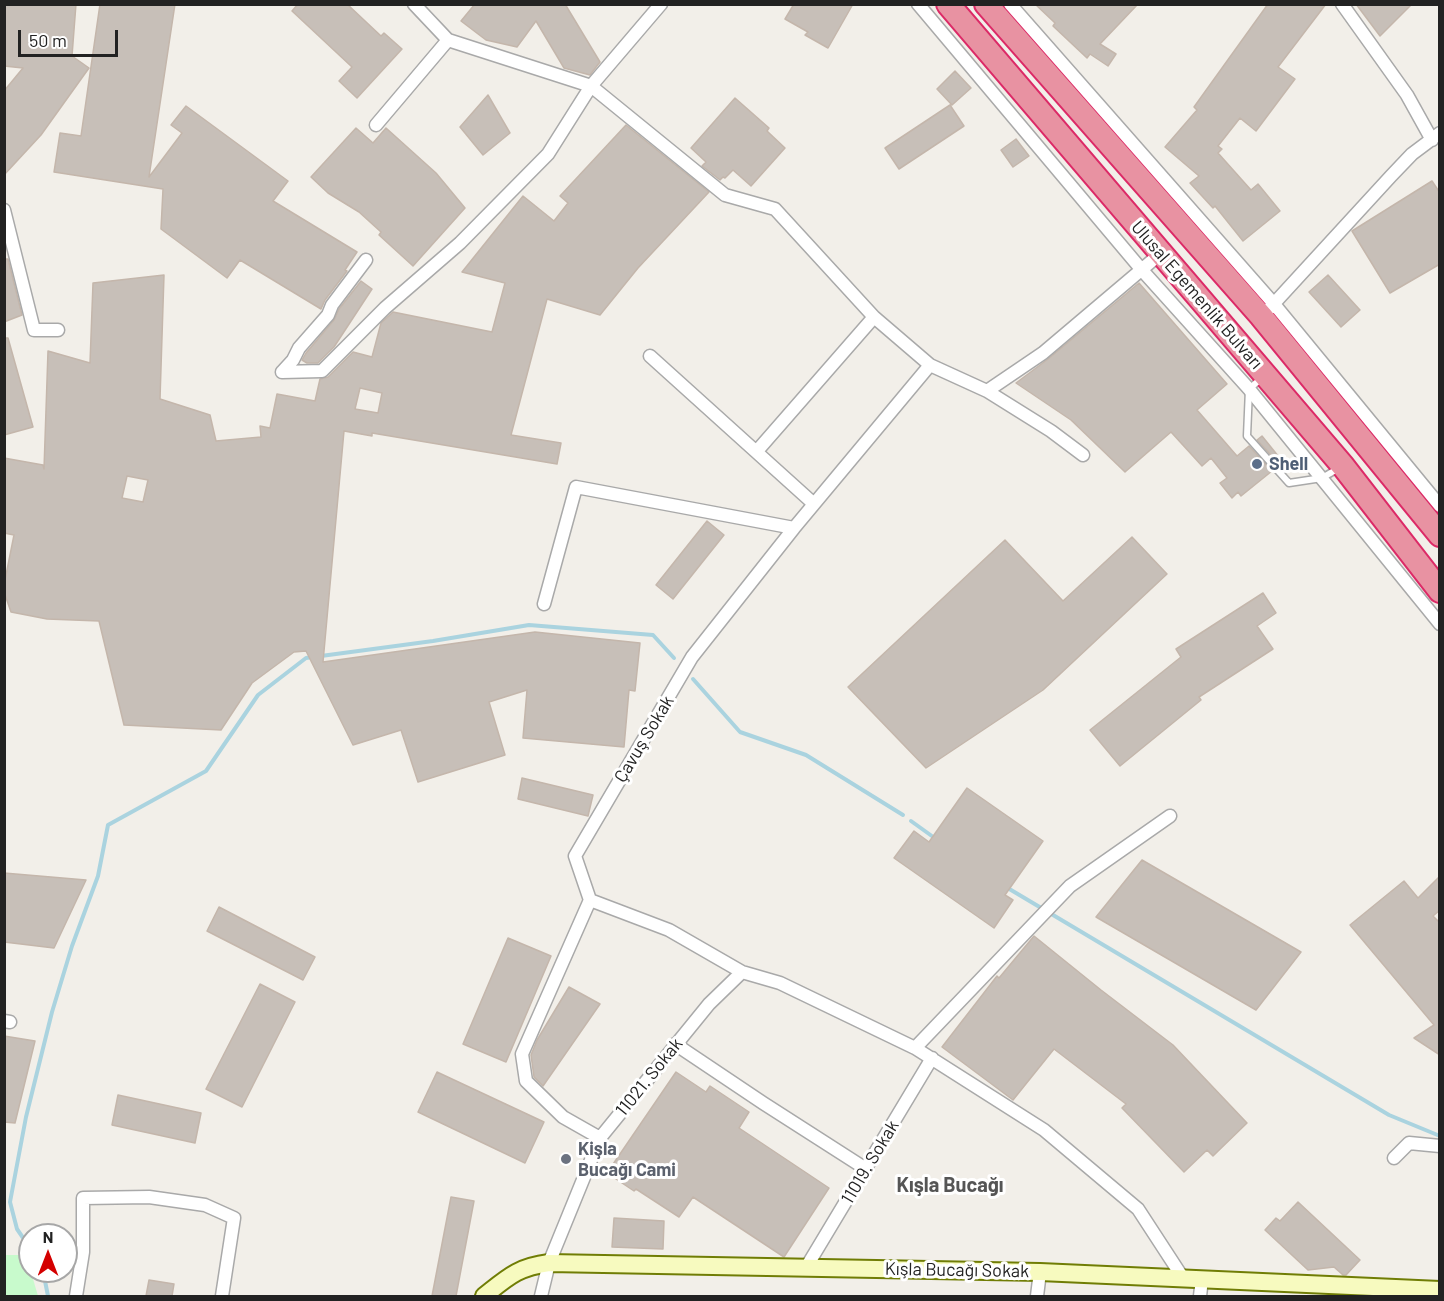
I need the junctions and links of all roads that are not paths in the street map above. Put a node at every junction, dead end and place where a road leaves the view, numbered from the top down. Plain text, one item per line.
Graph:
1 (414, 4) edge
2 (661, 4) edge
3 (918, 4) edge
4 (948, 4) edge
5 (986, 4) edge
6 (1010, 4) edge
7 (1342, 4) edge
8 (448, 40) junction
9 (591, 86) junction
10 (376, 125) dead end
11 (1436, 136) edge
12 (4, 210) edge
13 (1160, 254) junction
14 (366, 260) dead end
15 (1142, 269) junction
16 (1268, 310) junction
17 (874, 317) junction
18 (58, 330) dead end
19 (650, 356) dead end
20 (930, 365) junction
21 (1257, 382) junction
22 (987, 391) junction
23 (757, 451) junction
24 (1083, 455) dead end
25 (1343, 466) junction
26 (1322, 478) junction
27 (814, 504) junction
28 (1440, 506) edge
29 (794, 528) junction
30 (1440, 535) edge
31 (1440, 591) edge
32 (544, 604) dead end
33 (1440, 624) edge
34 (1170, 816) dead end
35 (590, 900) junction
36 (742, 972) junction
37 (675, 1044) junction
38 (915, 1048) junction
39 (932, 1058) junction
40 (600, 1138) junction
41 (1440, 1146) edge
42 (1394, 1158) dead end
43 (866, 1169) junction
44 (549, 1263) junction
45 (807, 1266) junction
46 (1040, 1272) junction
47 (1183, 1278) junction
48 (1202, 1279) junction
49 (1440, 1290) edge
50 (76, 1296) edge
51 (222, 1296) edge
52 (484, 1296) edge
53 (541, 1296) edge
54 (1037, 1296) edge
55 (1200, 1296) edge

1 - 8 street
2 - 9 street
3 - 15 street
4 - 13 highway, Ulusal Egemenlik Bulvarı
5 - 16 highway, Ulusal Egemenlik Bulvarı
6 - 16 street
7 - 11 street
8 - 9 street
8 - 10 street
9 - 14 street
9 - 17 street
11 - 16 street
12 - 18 street
13 - 15 street
13 - 21 highway, Ulusal Egemenlik Bulvarı
15 - 21 street
15 - 22 street
16 - 28 street
16 - 30 highway, Ulusal Egemenlik Bulvarı
17 - 20 street
17 - 23 street
19 - 23 street
20 - 22 street
20 - 27 street, Çavuş Sokak
21 - 25 highway, Ulusal Egemenlik Bulvarı
21 - 26 street
21 - 26 lane
22 - 24 street
23 - 27 street
25 - 26 lane
25 - 31 highway, Ulusal Egemenlik Bulvarı
26 - 33 street
27 - 29 street, Çavuş Sokak
29 - 32 street
29 - 35 street, Çavuş Sokak
34 - 38 street
35 - 36 street
35 - 40 street
36 - 37 street, 11021. Sokak
36 - 38 street
37 - 40 street, 11021. Sokak
37 - 43 street
38 - 39 street
39 - 43 street, 11019. Sokak
39 - 47 street
40 - 44 street, 11021. Sokak
41 - 42 street
43 - 45 street, 11019. Sokak
44 - 45 street, Kışla Bucağı Sokak
44 - 52 street, Kışla Bucağı Sokak
44 - 53 street, 11021. Sokak
45 - 46 street, Kışla Bucağı Sokak
46 - 47 street, Kışla Bucağı Sokak
46 - 54 street
47 - 48 street, Kışla Bucağı Sokak
48 - 49 street, Kışla Bucağı Sokak
48 - 55 street
50 - 51 street

